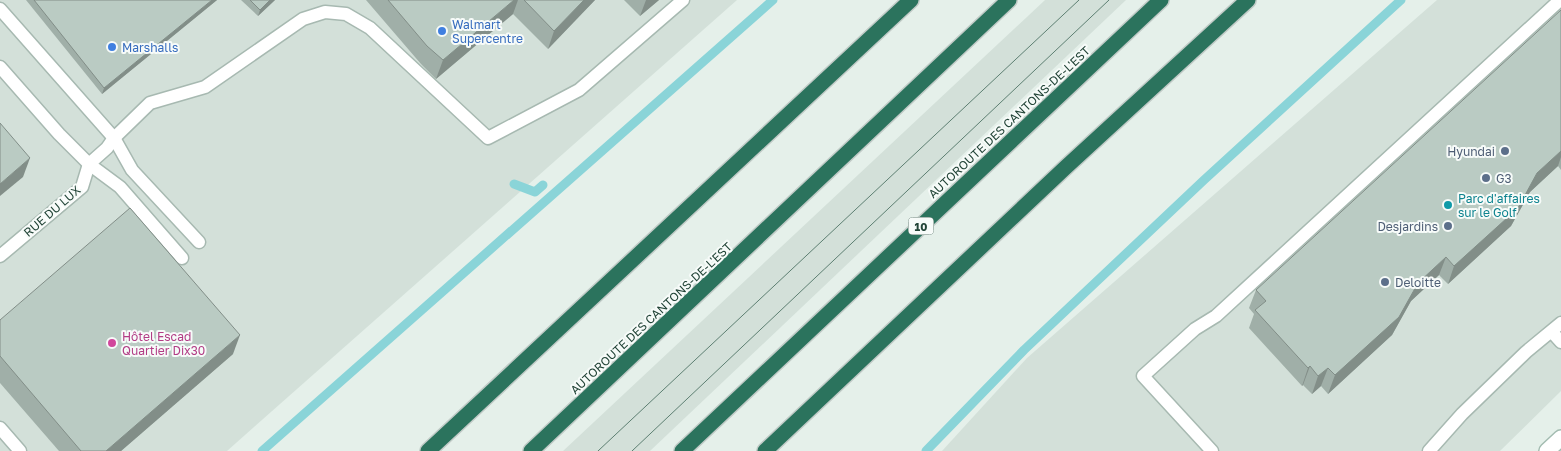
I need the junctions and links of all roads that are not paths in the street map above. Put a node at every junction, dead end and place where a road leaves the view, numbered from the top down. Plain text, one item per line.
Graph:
1 (683, 0) edge
2 (904, 0) edge
3 (911, 0) edge
4 (1009, 0) edge
5 (1161, 0) edge
6 (1248, 0) edge
7 (1560, 0) edge
8 (0, 9) edge
9 (890, 20) junction
10 (0, 67) edge
11 (114, 138) junction
12 (89, 164) junction
13 (199, 242) dead end
14 (0, 256) edge
15 (182, 258) dead end
16 (1556, 328) edge
17 (1561, 342) edge
18 (0, 428) edge
19 (1561, 438) edge
20 (20, 451) edge
21 (428, 451) edge
22 (531, 451) edge
23 (682, 451) edge
24 (765, 451) edge
25 (1212, 451) edge
26 (1429, 451) edge
27 (1547, 451) edge

1 - 11 lane, RUE DU LUX
2 - 9 highway
3 - 9 highway
4 - 22 highway, AUTOROUTE DES CANTONS-DE-L'EST
5 - 23 highway, AUTOROUTE DES CANTONS-DE-L'EST / 10
6 - 24 highway
7 - 25 lane
8 - 11 lane
9 - 21 highway
10 - 12 lane
11 - 12 lane, RUE DU LUX
11 - 13 lane
12 - 14 lane, RUE DU LUX
12 - 15 lane
16 - 17 lane
16 - 26 lane
18 - 20 lane
19 - 27 main road

